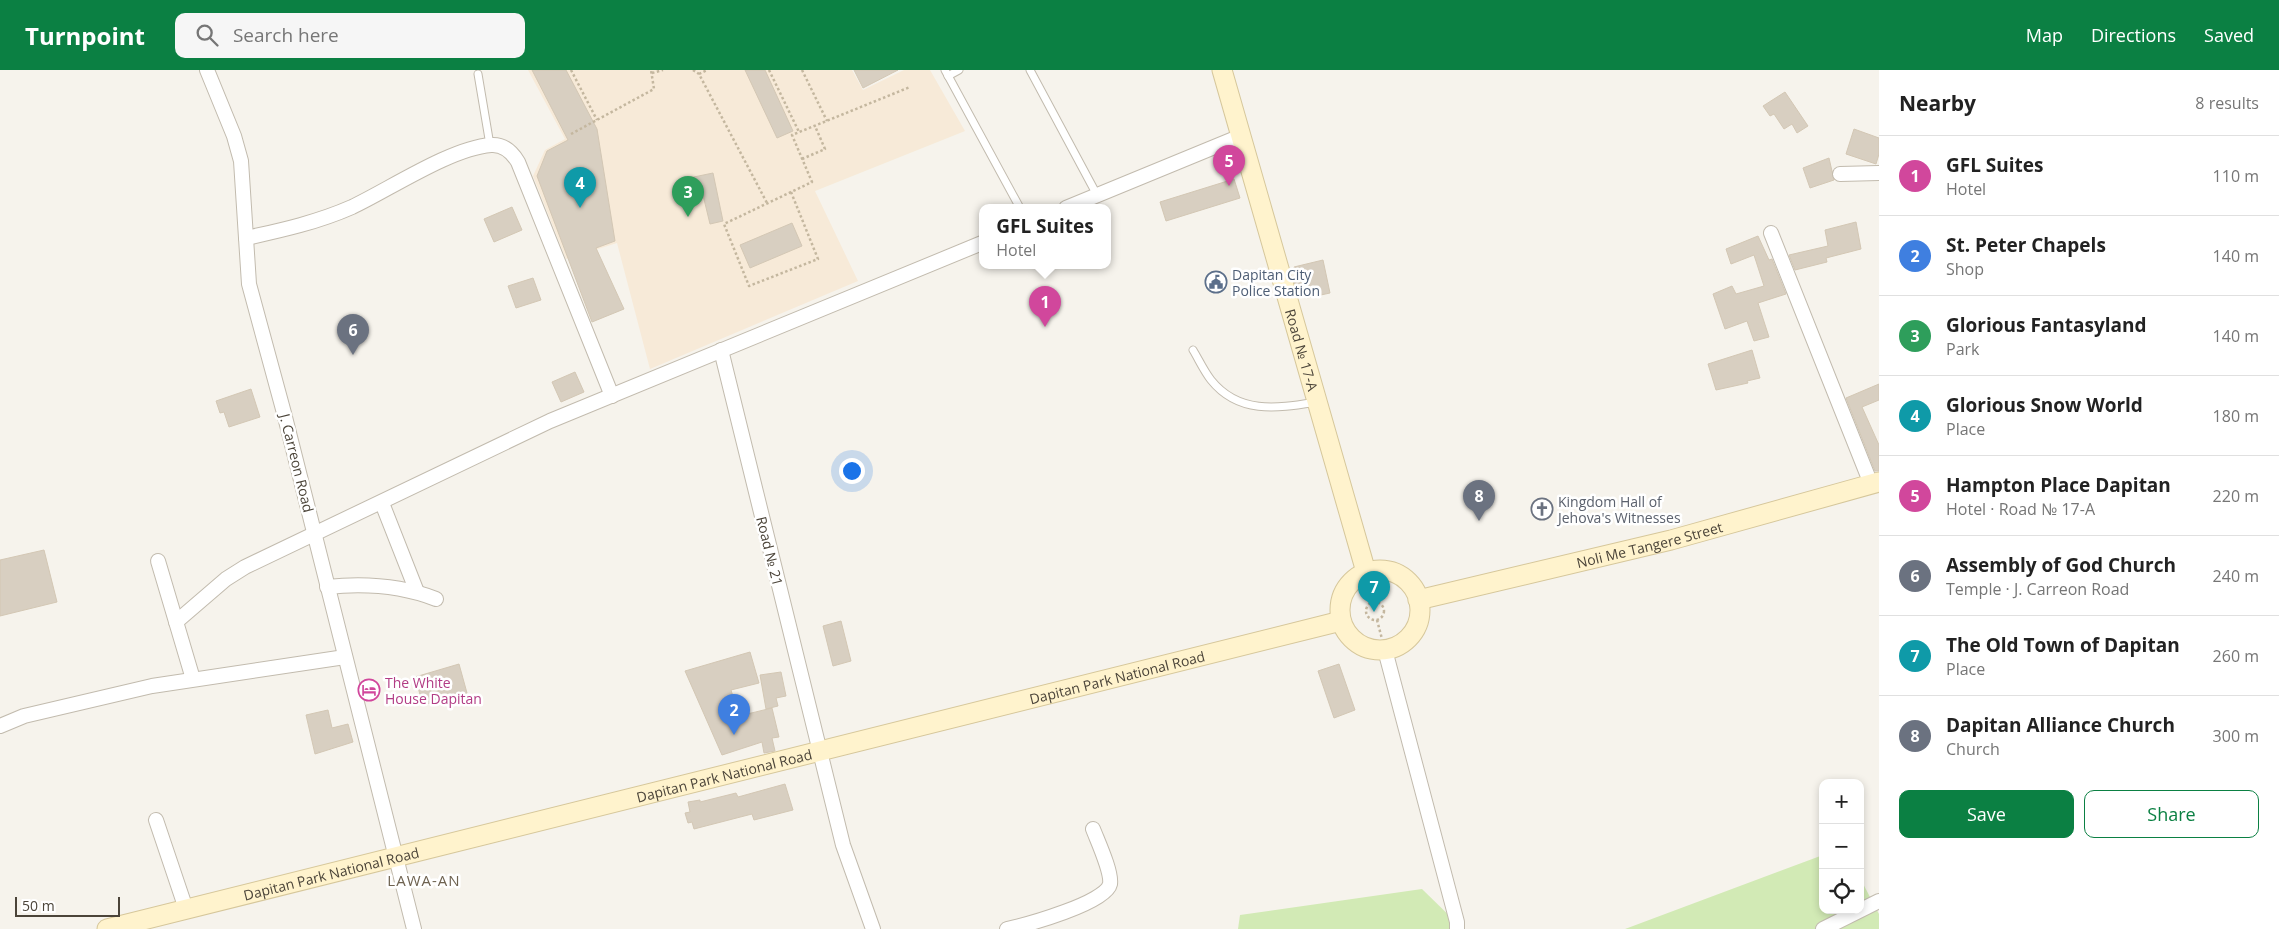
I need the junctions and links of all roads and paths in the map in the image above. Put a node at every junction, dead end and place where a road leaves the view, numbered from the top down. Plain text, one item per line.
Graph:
1 (208, 70) edge
2 (571, 70) edge
3 (663, 70) edge
4 (693, 70) edge
5 (707, 70) edge
6 (770, 70) edge
7 (802, 70) edge
8 (959, 70) edge
9 (1030, 70) edge
10 (1222, 70) edge
11 (651, 72) edge
12 (946, 73) edge
13 (478, 74) dead end
14 (699, 74) junction
15 (910, 87) dead end
16 (597, 120) junction
17 (827, 121) junction
18 (815, 126) junction
19 (799, 132) junction
20 (571, 134) dead end
21 (1241, 136) junction
22 (490, 145) junction
23 (802, 159) junction
24 (1879, 173) edge
25 (1840, 174) dead end
26 (790, 192) junction
27 (1097, 195) junction
28 (767, 203) junction
29 (1018, 204) edge
30 (1076, 204) edge
31 (1771, 233) dead end
32 (246, 238) junction
33 (979, 243) edge
34 (721, 350) junction
35 (1192, 350) dead end
36 (612, 396) junction
37 (1317, 402) junction
38 (1875, 483) edge
39 (382, 503) junction
40 (314, 535) junction
41 (158, 561) dead end
42 (1366, 572) junction
43 (327, 587) junction
44 (417, 592) junction
45 (436, 599) dead end
46 (1418, 600) junction
47 (1377, 620) junction
48 (1341, 621) junction
49 (176, 622) junction
50 (1385, 650) junction
51 (345, 657) junction
52 (193, 679) junction
53 (0, 726) edge
54 (819, 752) junction
55 (156, 820) dead end
56 (1093, 829) dead end
57 (396, 857) junction
58 (1873, 904) edge
59 (186, 909) junction
60 (164, 922) edge
61 (107, 929) edge
62 (414, 929) edge
63 (873, 929) edge
64 (1007, 929) edge
65 (1457, 929) edge
66 (1823, 929) edge

1 - 32 street, J. Carreon Road
2 - 16 path
3 - 11 path
4 - 14 path
5 - 14 path
6 - 19 path
7 - 17 path
8 - 12 lane
9 - 27 lane
10 - 21 main road, Road № 17-A
11 - 16 path
12 - 29 lane
13 - 22 lane
14 - 28 path
15 - 17 path
16 - 20 path
17 - 18 path
18 - 19 path
18 - 23 path
19 - 23 path
21 - 27 street
21 - 37 main road, Road № 17-A
22 - 32 street
22 - 36 street
23 - 26 path
24 - 25 street
26 - 28 path
26 - 28 path
27 - 30 street
31 - 38 street
32 - 40 street, J. Carreon Road
33 - 34 street
34 - 36 street
34 - 54 street, Road № 21
35 - 37 lane
36 - 39 street
37 - 42 main road, Road № 17-A
38 - 46 main road, Noli Me Tangere Street
39 - 40 street
39 - 44 street
40 - 43 street, J. Carreon Road
40 - 49 street
41 - 49 street
42 - 46 main road
42 - 48 main road
43 - 44 street
43 - 51 street, J. Carreon Road
44 - 45 street
46 - 50 main road
47 - 47 path
47 - 50 path
48 - 50 main road
48 - 54 main road, Dapitan Park National Road
49 - 52 street
50 - 65 street
51 - 52 street
51 - 57 street, J. Carreon Road
52 - 53 street
54 - 57 main road, Dapitan Park National Road
54 - 63 street, Road № 21
55 - 59 street
56 - 64 street
57 - 59 main road, Dapitan Park National Road
57 - 62 street, J. Carreon Road
58 - 66 street
59 - 60 main road, Dapitan Park National Road
60 - 61 main road, Dapitan Park National Road

